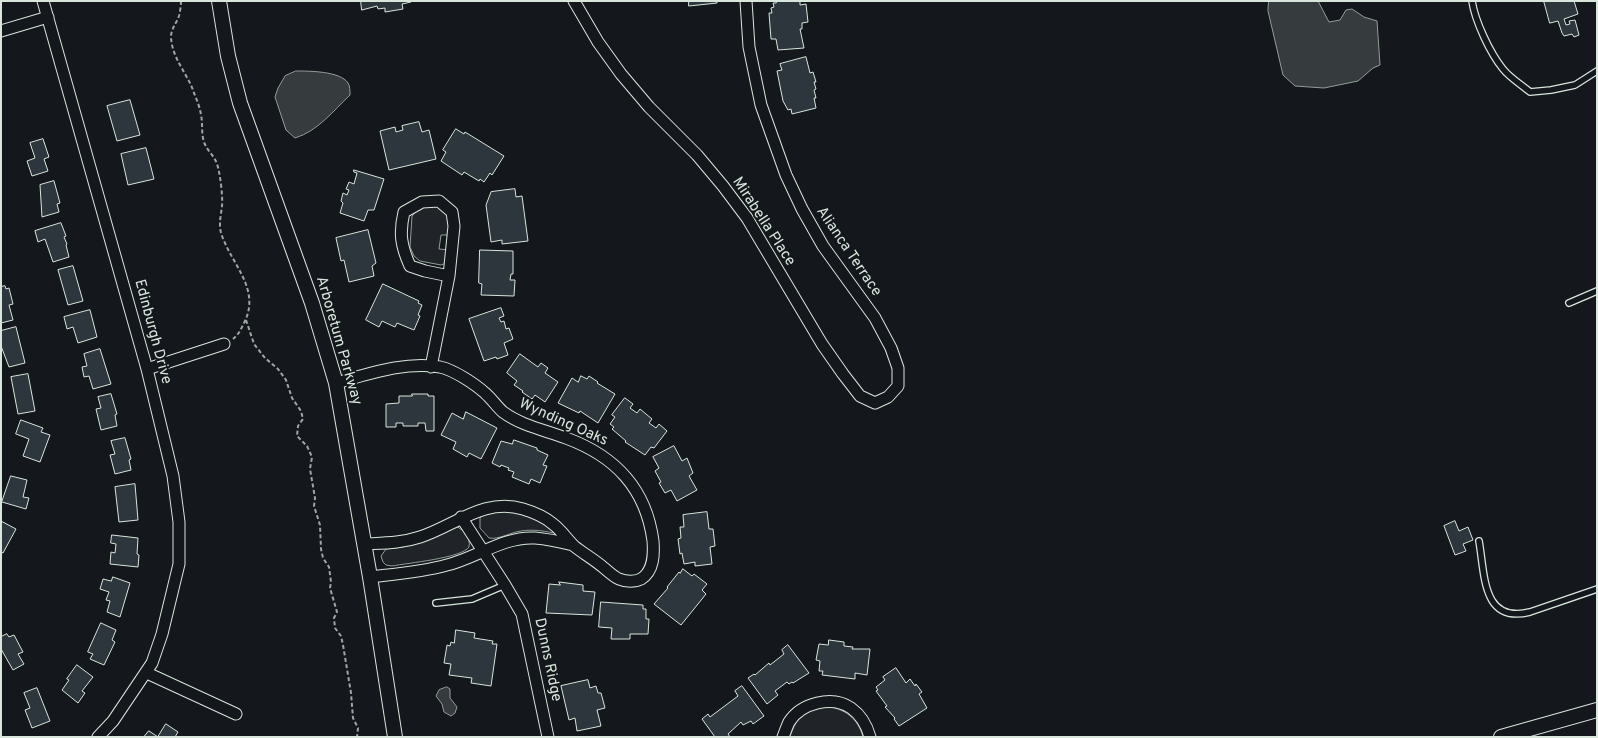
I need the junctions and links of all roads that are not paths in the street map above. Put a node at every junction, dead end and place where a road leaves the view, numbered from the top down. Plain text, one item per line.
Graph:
1 (43, 1) edge
2 (219, 1) edge
3 (574, 1) edge
4 (746, 1) edge
5 (1472, 1) edge
6 (48, 17) junction
7 (1, 31) edge
8 (1597, 71) edge
9 (449, 276) junction
10 (1597, 291) edge
11 (1569, 303) dead end
12 (224, 344) road end
13 (431, 367) junction
14 (147, 369) junction
15 (336, 383) junction
16 (888, 397) joint
17 (461, 517) junction
18 (1479, 541) dead end
19 (364, 544) junction
20 (573, 545) junction
21 (483, 552) junction
22 (370, 577) junction
23 (505, 585) junction
24 (1597, 589) edge
25 (436, 602) dead end
26 (146, 673) junction
27 (390, 699) junction
28 (1597, 710) edge
29 (236, 714) dead end
30 (98, 737) edge
31 (395, 737) edge
32 (399, 737) edge
33 (548, 737) edge
34 (783, 737) edge
35 (870, 737) edge
36 (1502, 737) edge

1 - 6 street, Edinburgh Drive
2 - 15 street, Arboretum Parkway
3 - 16 street, Mirabella Place
4 - 16 street, Alianca Terrace
5 - 8 lane
6 - 7 street
6 - 14 street, Edinburgh Drive
9 - 9 street
9 - 13 street
10 - 11 lane
12 - 14 street
13 - 15 street, Wynding Oaks
13 - 20 street, Wynding Oaks
14 - 26 street, Edinburgh Drive
15 - 19 street, Arboretum Parkway
17 - 19 street, Wynding Oaks
17 - 20 street, Wynding Oaks
17 - 21 street, Dunns Ridge
18 - 24 lane
19 - 22 street, Arboretum Parkway
20 - 21 street, Wynding Oaks
21 - 22 street, Wynding Oaks
21 - 23 street, Dunns Ridge
22 - 27 street, Arboretum Parkway
23 - 25 lane
23 - 33 street, Dunns Ridge
26 - 29 street
26 - 30 street, Edinburgh Drive
27 - 31 street, Arboretum Parkway
27 - 32 street, Arboretum Parkway
28 - 36 street
34 - 35 street

